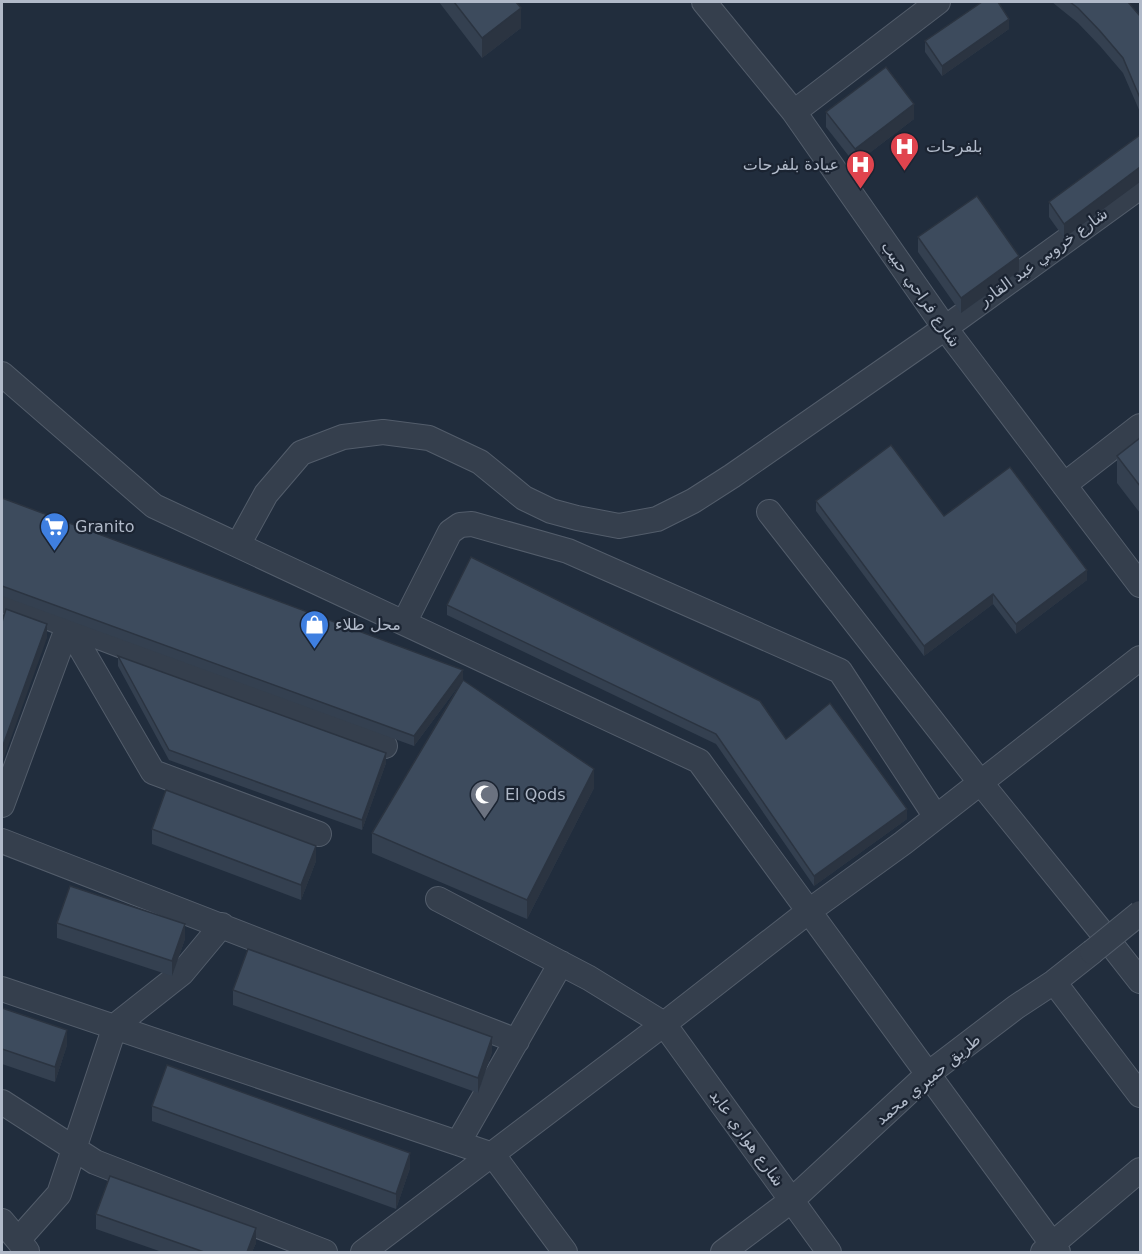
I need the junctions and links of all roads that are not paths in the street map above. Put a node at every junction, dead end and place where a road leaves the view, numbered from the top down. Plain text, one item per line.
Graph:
1 (704, 2) edge
2 (938, 2) edge
3 (794, 112) junction
4 (1140, 186) edge
5 (945, 328) junction
6 (2, 374) edge
7 (1140, 426) edge
8 (1064, 485) junction
9 (769, 512) dead end
10 (238, 545) junction
11 (1140, 585) edge
12 (2, 600) edge
13 (404, 623) junction
14 (68, 626) junction
15 (1140, 658) edge
16 (385, 746) dead end
17 (980, 782) junction
18 (2, 805) edge
19 (936, 817) junction
20 (319, 834) dead end
21 (2, 841) edge
22 (438, 899) dead end
23 (809, 911) junction
24 (1140, 913) edge
25 (222, 925) junction
26 (561, 963) junction
27 (1140, 981) edge
28 (1054, 982) junction
29 (2, 989) edge
30 (664, 1024) junction
31 (116, 1026) junction
32 (517, 1041) junction
33 (928, 1074) junction
34 (1140, 1095) edge
35 (2, 1102) edge
36 (458, 1143) junction
37 (74, 1149) junction
38 (493, 1155) junction
39 (1140, 1170) edge
40 (792, 1200) junction
41 (2, 1221) edge
42 (23, 1246) edge
43 (1051, 1250) edge
44 (325, 1252) edge
45 (363, 1252) edge
46 (566, 1252) edge
47 (723, 1252) edge
48 (829, 1252) edge

1 - 3 street, شارع فراحي حبيب
2 - 3 street
3 - 5 street, شارع فراحي حبيب
4 - 5 street, شارع خروبي عبد القادر
5 - 8 street, شارع فراحي حبيب
5 - 10 street, شارع خروبي عبد القادر
6 - 10 street
7 - 8 street
8 - 11 street, شارع فراحي حبيب
9 - 17 street
10 - 13 street
12 - 14 street
13 - 19 street
13 - 23 street
14 - 16 street
14 - 18 street
14 - 20 street
15 - 17 street
17 - 19 street
17 - 27 street
19 - 23 street
21 - 25 street
22 - 26 street
23 - 30 street
23 - 33 street
24 - 28 street, طريق حميري محمد, bridge
25 - 31 street
25 - 32 street
26 - 30 street
26 - 32 street
28 - 33 street, طريق حميري محمد
28 - 34 street
29 - 31 street
30 - 38 street
30 - 40 street, شارع هواري عابد
31 - 36 street
31 - 37 street
32 - 36 street
33 - 40 street, طريق حميري محمد
33 - 43 street
35 - 37 street
36 - 38 street
37 - 42 street
37 - 44 street
38 - 45 street
38 - 46 street
39 - 43 street
40 - 47 street, طريق حميري محمد
40 - 48 street, شارع هواري عابد
41 - 42 street

